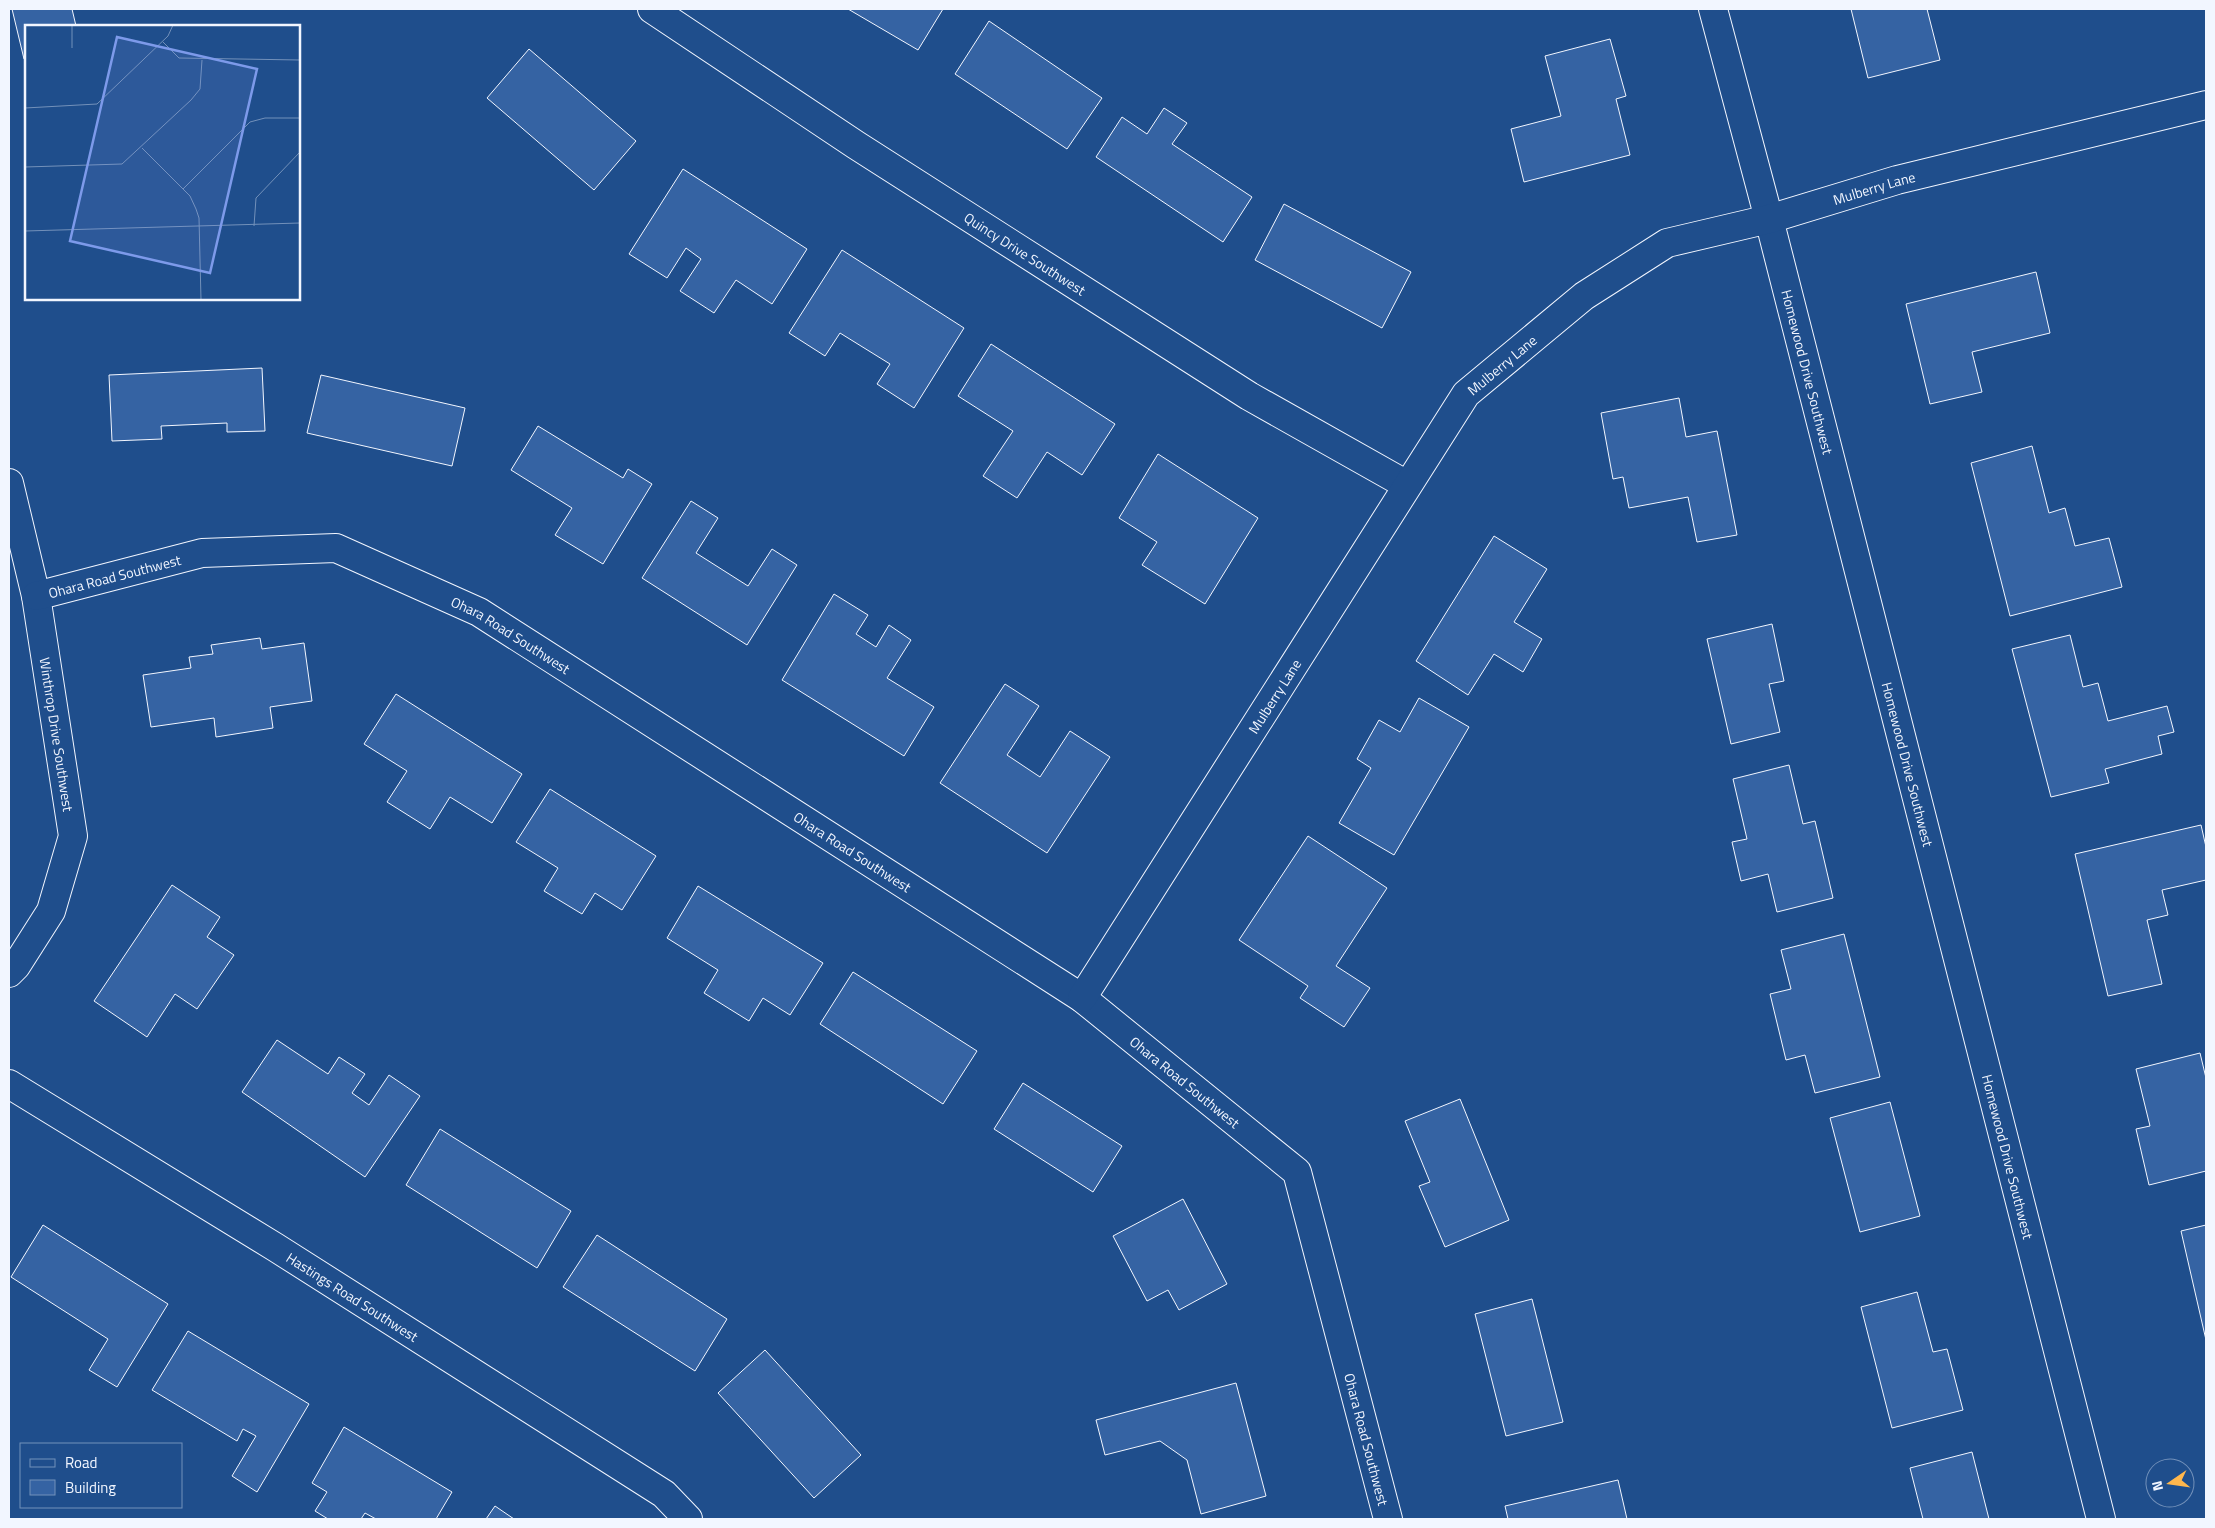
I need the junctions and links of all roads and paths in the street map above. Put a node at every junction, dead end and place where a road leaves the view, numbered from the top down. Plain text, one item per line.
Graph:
1 (652, 9) edge
2 (1713, 9) edge
3 (2206, 105) edge
4 (1769, 219) junction
5 (9, 483) edge
6 (1407, 485) junction
7 (36, 596) junction
8 (9, 973) edge
9 (1082, 998) junction
10 (9, 1084) edge
11 (688, 1519) edge
12 (1388, 1519) edge
13 (2101, 1519) edge

1 - 6 street, Quincy Drive Southwest
2 - 4 street, Homewood Drive Southwest
3 - 4 street, Mulberry Lane
4 - 6 street, Mulberry Lane
4 - 13 street, Homewood Drive Southwest
5 - 7 street, Winthrop Drive Southwest
6 - 9 street, Mulberry Lane
7 - 8 street, Winthrop Drive Southwest
7 - 9 street, Ohara Road Southwest
9 - 12 street, Ohara Road Southwest
10 - 11 street, Hastings Road Southwest

